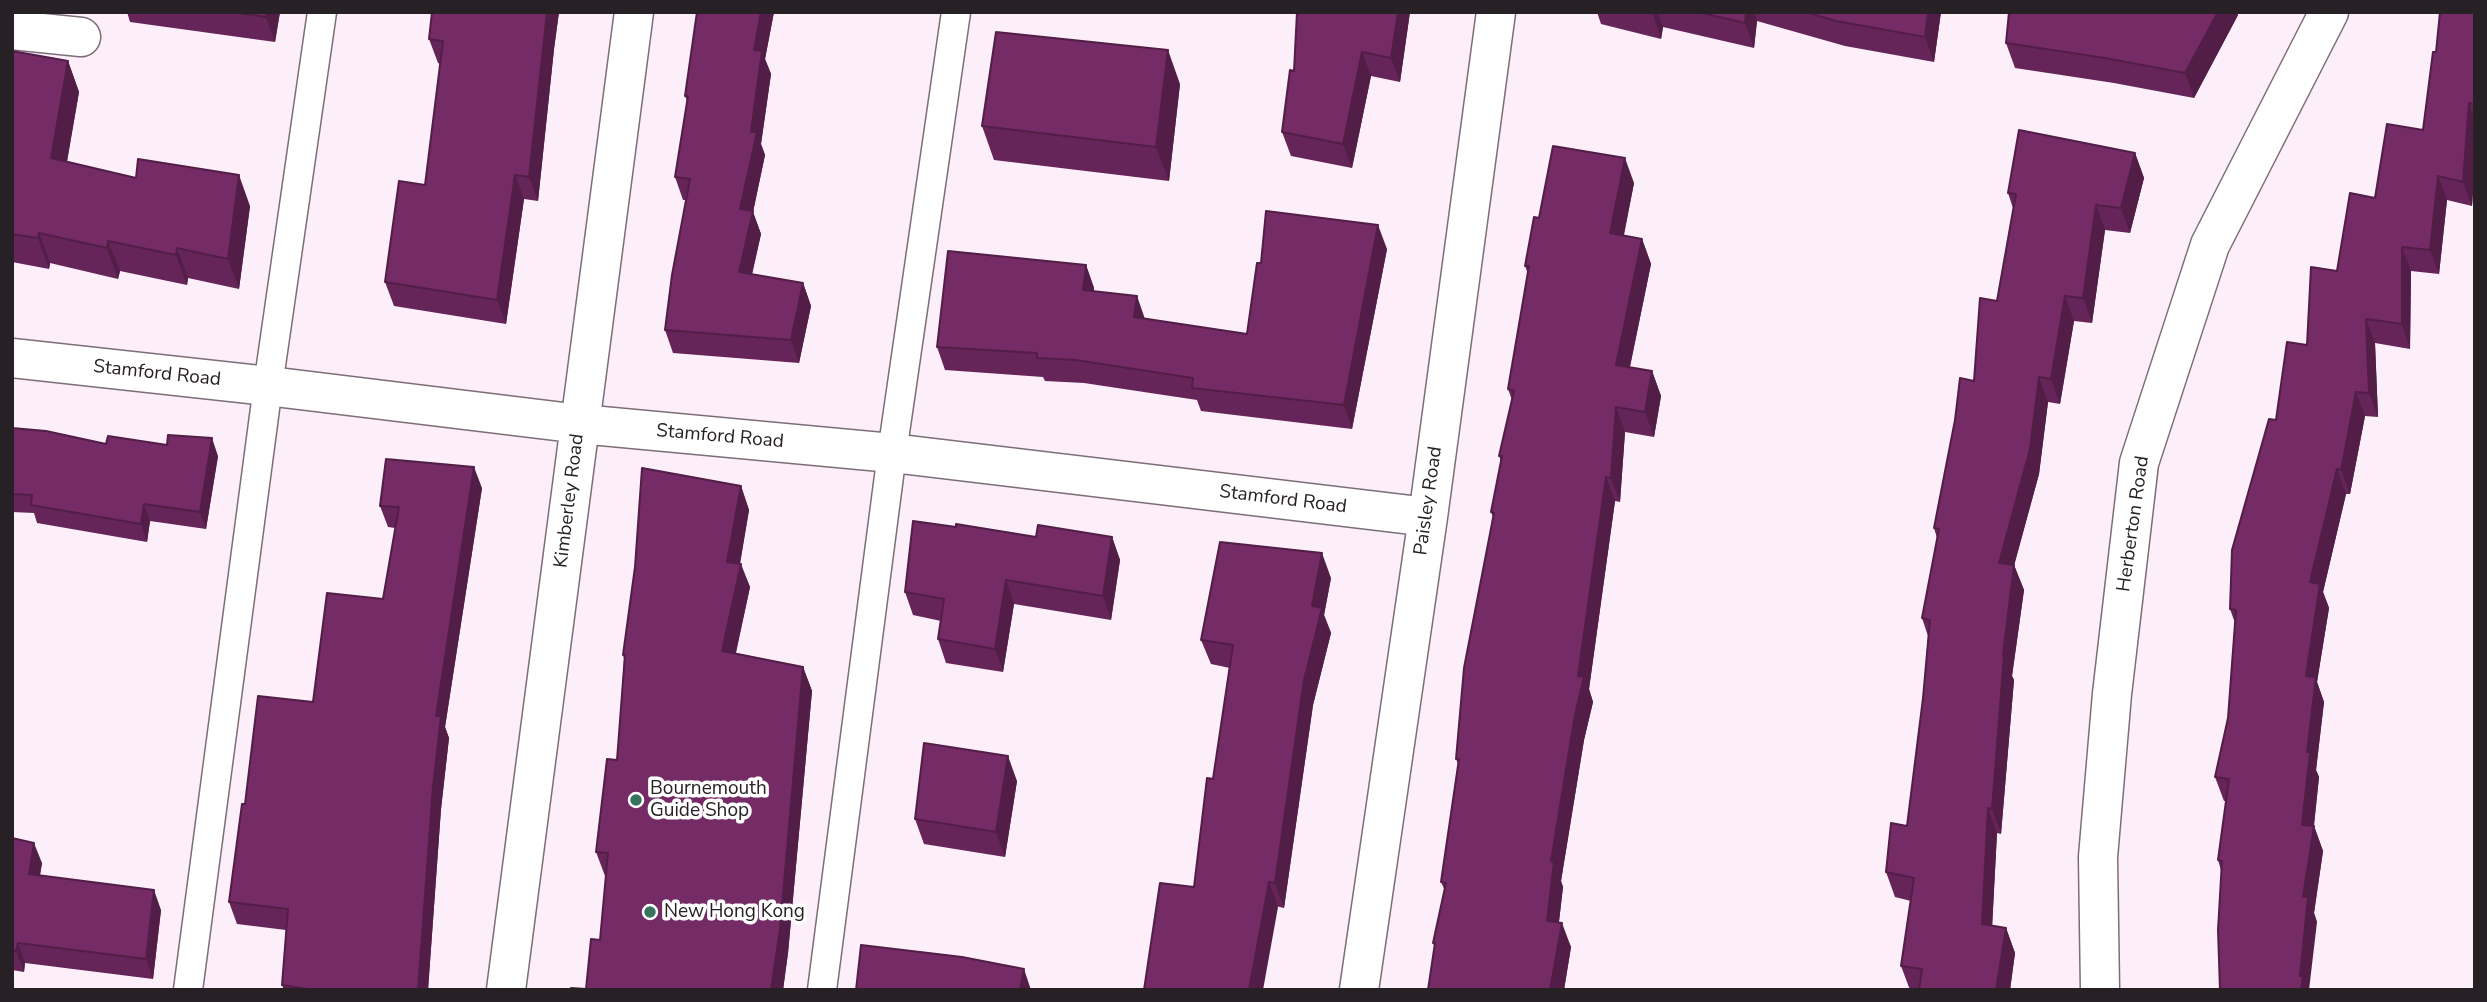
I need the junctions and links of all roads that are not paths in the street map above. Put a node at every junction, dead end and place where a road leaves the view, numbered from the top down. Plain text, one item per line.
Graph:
1 (322, 12) edge
2 (634, 12) edge
3 (956, 12) edge
4 (1496, 12) edge
5 (2329, 12) edge
6 (12, 30) edge
7 (81, 37) dead end
8 (12, 358) edge
9 (268, 386) junction
10 (580, 424) junction
11 (892, 453) junction
12 (1428, 517) junction
13 (188, 990) edge
14 (506, 990) edge
15 (822, 990) edge
16 (1359, 990) edge
17 (2100, 990) edge

1 - 9 lane
2 - 10 street, Kimberley Road
3 - 11 lane
4 - 12 street, Paisley Road
5 - 17 street, Herberton Road
6 - 7 street
8 - 9 street, Stamford Road
9 - 10 street, Stamford Road
9 - 13 lane
10 - 11 street, Stamford Road
10 - 14 street, Kimberley Road
11 - 12 street, Stamford Road
11 - 15 lane
12 - 16 street, Paisley Road

